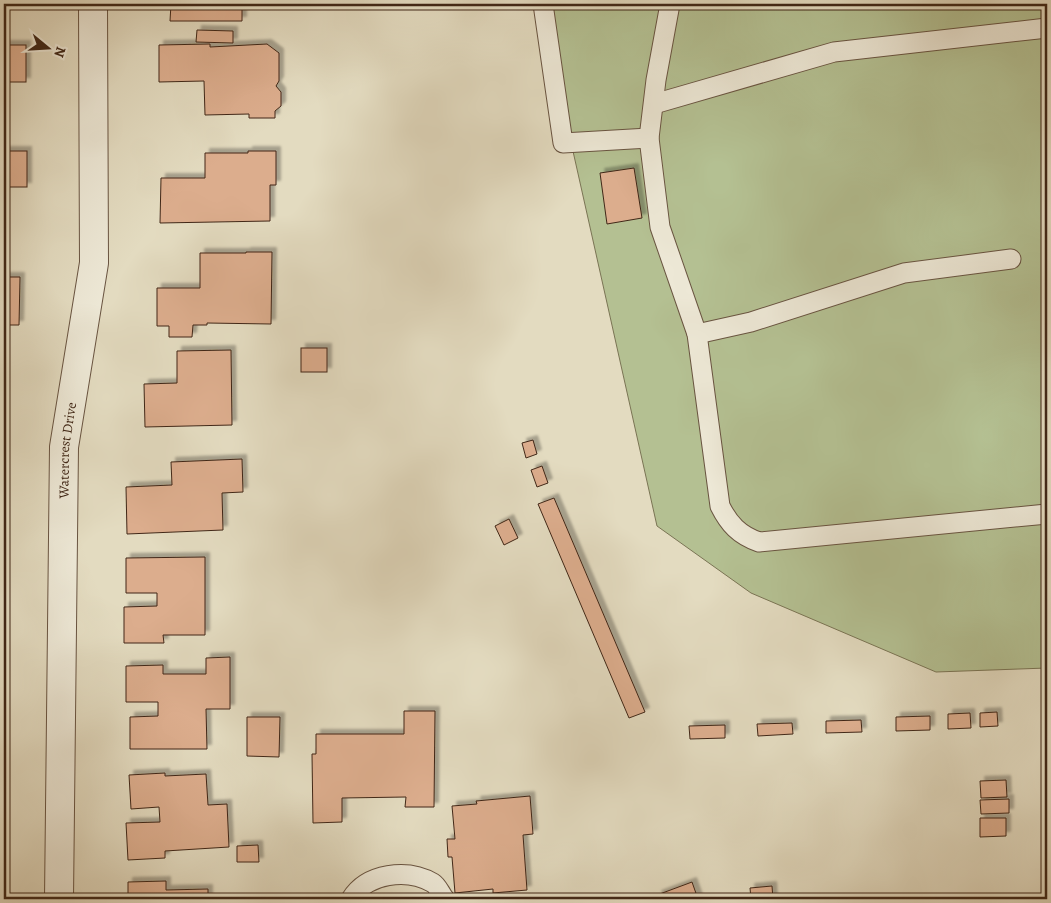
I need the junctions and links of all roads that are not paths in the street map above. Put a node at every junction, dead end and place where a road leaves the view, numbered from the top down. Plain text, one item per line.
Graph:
1 (93, 4) edge
2 (543, 4) edge
3 (670, 4) edge
4 (1047, 28) edge
5 (654, 104) junction
6 (650, 138) junction
7 (1011, 259) dead end
8 (697, 334) junction
9 (1047, 514) edge
10 (59, 899) edge
11 (352, 899) edge
12 (445, 899) edge

1 - 10 street, Watercrest Drive
2 - 6 lane
3 - 5 lane
4 - 5 lane
5 - 6 lane
6 - 8 lane
7 - 8 lane
8 - 9 lane
11 - 12 lane

